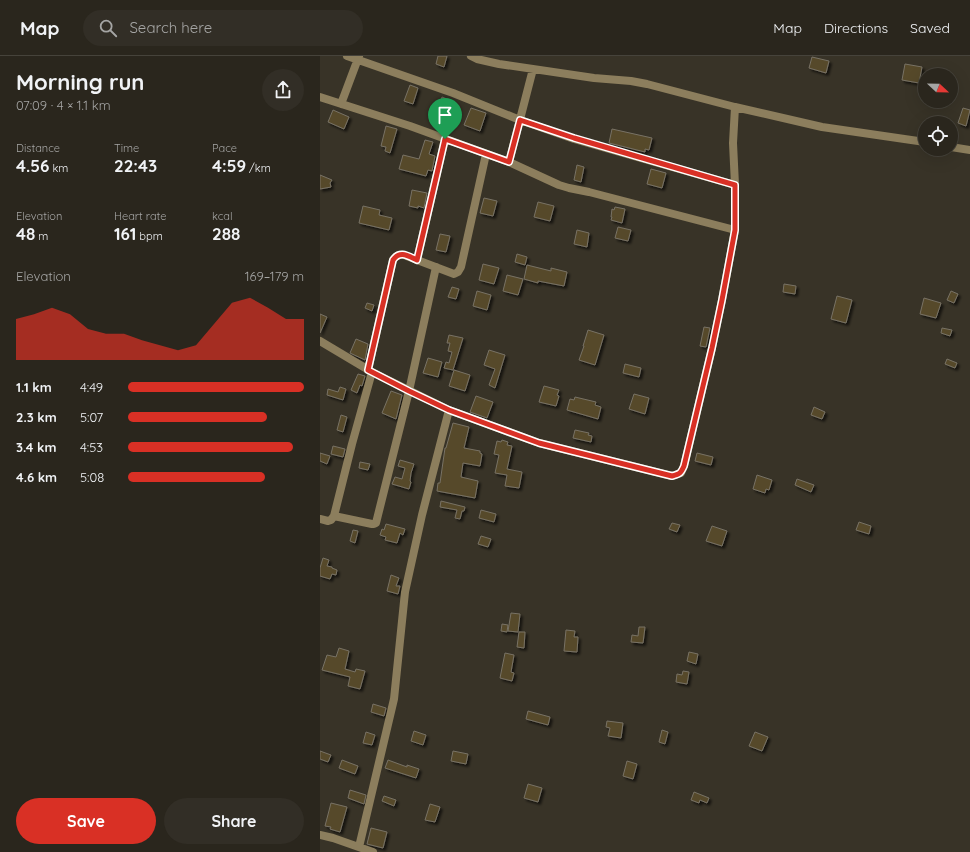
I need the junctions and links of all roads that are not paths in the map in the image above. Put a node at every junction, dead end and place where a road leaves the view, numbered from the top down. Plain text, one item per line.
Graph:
1 (347, 56) edge
2 (471, 56) edge
3 (358, 58) edge
4 (533, 69) junction
5 (320, 97) edge
6 (341, 104) junction
7 (735, 107) junction
8 (520, 120) junction
9 (445, 139) junction
10 (918, 141) edge
11 (958, 148) edge
12 (970, 150) edge
13 (486, 154) junction
14 (509, 162) junction
15 (735, 185) junction
16 (735, 230) junction
17 (417, 260) junction
18 (436, 267) junction
19 (320, 340) edge
20 (370, 371) junction
21 (409, 391) junction
22 (449, 410) junction
23 (334, 516) junction
24 (320, 519) edge
25 (320, 834) edge
26 (359, 847) junction
27 (373, 852) edge

1 - 3 street
2 - 4 street
3 - 6 street
3 - 8 street
4 - 7 street
4 - 8 street
5 - 6 street
6 - 9 street
7 - 10 street
7 - 15 street
8 - 14 street
8 - 15 street
9 - 13 street
9 - 17 street
11 - 12 street
13 - 14 street
13 - 18 street
14 - 16 street
15 - 16 street
16 - 22 street
17 - 18 street
17 - 20 street
18 - 21 street
19 - 20 street
20 - 21 street
20 - 23 street
21 - 22 street
21 - 23 street
22 - 26 street
23 - 24 street
25 - 26 street
26 - 27 street

